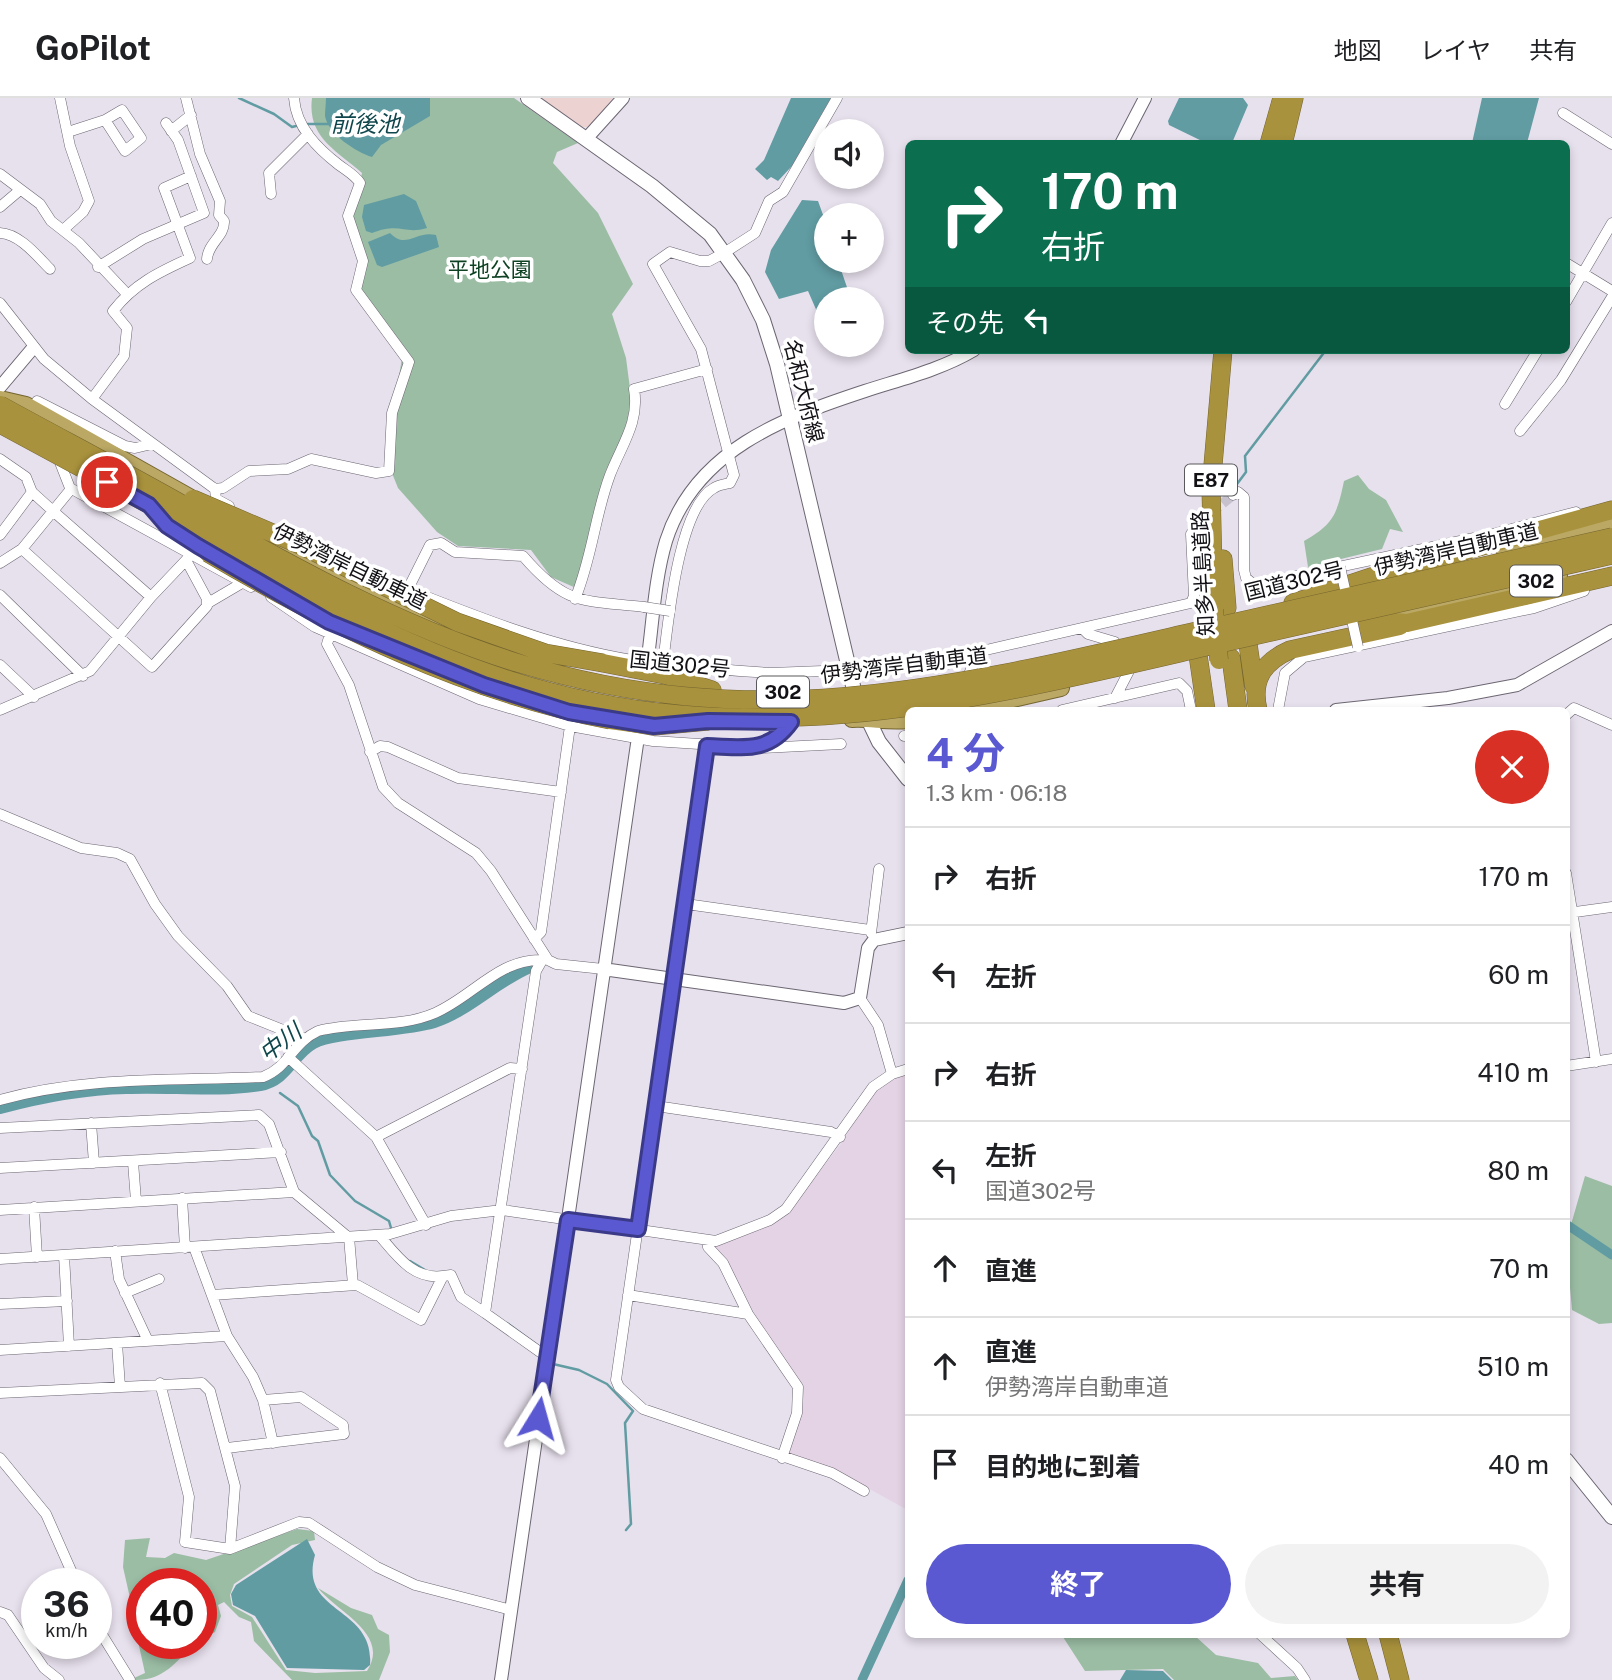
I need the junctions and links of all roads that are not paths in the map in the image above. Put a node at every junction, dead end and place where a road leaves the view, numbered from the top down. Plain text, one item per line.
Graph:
1 (60, 98) edge
2 (186, 98) edge
3 (294, 98) edge
4 (528, 98) edge
5 (623, 98) edge
6 (837, 98) edge
7 (1145, 98) edge
8 (1282, 98) edge
9 (1294, 98) edge
10 (1563, 113) dead end
11 (191, 115) junction
12 (105, 120) dead end
13 (303, 128) junction
14 (68, 132) junction
15 (586, 139) junction
16 (1123, 140) edge
17 (1270, 140) edge
18 (1284, 140) edge
19 (1612, 144) edge
20 (0, 174) edge
21 (191, 176) junction
22 (20, 190) junction
23 (271, 194) dead end
24 (0, 207) edge
25 (1612, 223) edge
26 (178, 225) junction
27 (63, 230) junction
28 (0, 233) edge
29 (724, 253) junction
30 (206, 259) dead end
31 (1570, 265) edge
32 (98, 267) junction
33 (50, 270) dead end
34 (1583, 273) junction
35 (1612, 291) edge
36 (127, 294) junction
37 (1570, 295) edge
38 (1612, 298) edge
39 (2, 311) edge
40 (33, 348) junction
41 (965, 354) edge
42 (1223, 354) edge
43 (1235, 354) edge
44 (1536, 354) edge
45 (707, 369) junction
46 (0, 387) edge
47 (0, 399) edge
48 (92, 400) junction
49 (37, 401) dead end
50 (1505, 404) dead end
51 (0, 405) edge
52 (789, 417) junction
53 (0, 426) edge
54 (1520, 431) dead end
55 (152, 444) junction
56 (729, 452) junction
57 (0, 459) edge
58 (59, 460) junction
59 (122, 470) junction
60 (71, 489) junction
61 (215, 489) junction
62 (32, 492) junction
63 (1233, 495) dead end
64 (149, 505) junction
65 (1585, 510) dead end
66 (1612, 510) edge
67 (53, 511) junction
68 (1200, 523) dead end
69 (1612, 524) edge
70 (0, 535) edge
71 (1612, 537) edge
72 (22, 549) junction
73 (1612, 555) edge
74 (188, 558) junction
75 (0, 563) edge
76 (1612, 563) edge
77 (1340, 567) junction
78 (1612, 576) edge
79 (242, 583) junction
80 (1612, 584) edge
81 (408, 589) junction
82 (1448, 592) junction
83 (1365, 593) junction
84 (0, 595) edge
85 (151, 597) junction
86 (575, 599) junction
87 (208, 603) junction
88 (1293, 603) junction
89 (1220, 609) junction
90 (670, 611) junction
91 (1245, 614) junction
92 (1365, 620) junction
93 (1406, 623) junction
94 (1196, 626) junction
95 (1082, 628) junction
96 (1612, 631) edge
97 (330, 634) junction
98 (117, 636) junction
99 (1115, 642) junction
100 (1248, 644) junction
101 (1358, 648) junction
102 (1198, 655) junction
103 (977, 656) junction
104 (648, 657) dead end
105 (1225, 659) junction
106 (663, 663) junction
107 (0, 665) edge
108 (886, 667) dead end
109 (822, 671) dead end
110 (1129, 671) junction
111 (771, 673) junction
112 (969, 674) junction
113 (83, 676) junction
114 (712, 690) junction
115 (854, 690) junction
116 (788, 692) junction
117 (34, 697) junction
118 (1115, 698) junction
119 (1257, 704) edge
120 (1449, 704) edge
121 (905, 707) edge
122 (907, 707) edge
123 (984, 707) edge
124 (1075, 707) edge
125 (1190, 707) edge
126 (1206, 707) edge
127 (1226, 707) edge
128 (1237, 707) edge
129 (1278, 707) edge
130 (1393, 707) edge
131 (0, 710) edge
132 (1570, 712) edge
133 (868, 719) junction
134 (708, 721) junction
135 (791, 722) junction
136 (1612, 725) edge
137 (570, 726) junction
138 (905, 730) edge
139 (636, 744) dead end
140 (841, 744) dead end
141 (707, 746) junction
142 (761, 748) junction
143 (370, 751) junction
144 (905, 775) edge
145 (561, 792) junction
146 (0, 814) edge
147 (879, 869) dead end
148 (686, 904) junction
149 (1612, 906) edge
150 (1570, 913) edge
151 (1570, 919) edge
152 (905, 933) edge
153 (872, 935) junction
154 (534, 939) junction
155 (542, 958) junction
156 (603, 969) junction
157 (674, 980) junction
158 (860, 998) junction
159 (303, 1038) junction
160 (1612, 1059) edge
161 (293, 1061) junction
162 (1596, 1062) junction
163 (1570, 1065) edge
164 (522, 1069) junction
165 (905, 1070) edge
166 (892, 1074) junction
167 (0, 1100) edge
168 (656, 1106) junction
169 (91, 1123) junction
170 (0, 1128) edge
171 (376, 1137) junction
172 (840, 1138) junction
173 (281, 1152) junction
174 (133, 1162) junction
175 (94, 1163) junction
176 (0, 1168) edge
177 (294, 1192) junction
178 (182, 1198) junction
179 (136, 1201) junction
180 (34, 1208) junction
181 (0, 1210) edge
182 (502, 1210) junction
183 (568, 1220) junction
184 (426, 1225) junction
185 (638, 1229) junction
186 (379, 1235) junction
187 (349, 1237) junction
188 (707, 1240) junction
189 (190, 1247) junction
190 (115, 1251) junction
191 (64, 1255) junction
192 (37, 1257) junction
193 (0, 1259) edge
194 (443, 1276) junction
195 (159, 1279) dead end
196 (353, 1285) junction
197 (125, 1293) junction
198 (212, 1295) junction
199 (628, 1295) junction
200 (67, 1301) junction
201 (0, 1304) edge
202 (485, 1313) junction
203 (748, 1314) junction
204 (227, 1336) junction
205 (148, 1341) junction
206 (117, 1343) junction
207 (69, 1346) junction
208 (0, 1350) edge
209 (547, 1357) junction
210 (160, 1383) junction
211 (120, 1387) junction
212 (0, 1393) edge
213 (263, 1399) junction
214 (273, 1443) junction
215 (226, 1448) junction
216 (0, 1458) edge
217 (782, 1458) junction
218 (1570, 1465) edge
219 (864, 1491) dead end
220 (1612, 1517) edge
221 (230, 1549) junction
222 (70, 1568) edge
223 (511, 1610) junction
224 (0, 1612) edge
225 (1264, 1638) edge
226 (1356, 1638) edge
227 (1389, 1638) edge
228 (112, 1651) edge
229 (59, 1680) edge
230 (130, 1680) edge
231 (501, 1680) edge
232 (1305, 1680) edge
233 (1369, 1680) edge
234 (1400, 1680) edge

1 - 14 street
2 - 11 street
3 - 13 street
4 - 15 main road, 名和大府線
5 - 15 street
6 - 29 street
7 - 16 street
8 - 17 highway
9 - 18 highway
10 - 19 street
11 - 21 street
11 - 30 street
12 - 14 street
13 - 23 street
13 - 61 street
14 - 27 street
15 - 29 main road, 名和大府線
20 - 22 street
21 - 26 street
21 - 26 street
22 - 24 street
22 - 27 street
25 - 34 street
26 - 32 street
26 - 36 street
27 - 32 street
28 - 33 street
29 - 45 street
29 - 52 main road, 名和大府線
31 - 34 street
32 - 36 street
34 - 35 street
34 - 37 street
36 - 48 street
38 - 54 street
39 - 40 street
40 - 46 street
40 - 48 street
41 - 52 street
42 - 89 highway, 知多半島道路 / E87
43 - 89 highway, 知多半島道路 / E87
44 - 50 street
45 - 56 street
45 - 86 street
47 - 114 highway, 国道302号 / 302
48 - 55 street
49 - 55 street
51 - 59 highway, 伊勢湾岸自動車道, bridge
52 - 56 street
52 - 115 main road, 名和大府線
53 - 58 highway, 302
53 - 64 highway, 伊勢湾岸自動車道, bridge
55 - 61 street
56 - 90 street
56 - 104 street
57 - 62 street
58 - 60 street
58 - 134 highway, 302
59 - 83 highway, 伊勢湾岸自動車道, bridge
59 - 114 highway, bridge
60 - 67 street
60 - 74 street
61 - 81 street
62 - 67 street
62 - 70 street
63 - 77 street
64 - 121 highway, 伊勢湾岸自動車道, bridge
64 - 134 highway, bridge
65 - 77 street
66 - 88 highway
67 - 72 street
67 - 85 street
68 - 95 street
69 - 83 highway, bridge
69 - 88 highway, 国道302号 / 302
71 - 83 highway, 伊勢湾岸自動車道, bridge
72 - 75 street
72 - 98 street
73 - 82 highway, 伊勢湾岸自動車道, bridge
74 - 79 street
74 - 85 street
74 - 87 street
76 - 82 highway, bridge
76 - 92 highway, 302
77 - 101 street, bridge
78 - 93 highway
79 - 87 street
79 - 97 street
80 - 101 street
81 - 86 street
81 - 106 street
82 - 122 highway, 伊勢湾岸自動車道, bridge
84 - 113 street
85 - 98 street
86 - 90 street, bridge
87 - 98 street
88 - 91 highway, 国道302号 / 302
89 - 105 highway, 知多半島道路 / E87, bridge
90 - 106 street
91 - 94 highway, 国道302号 / 302
91 - 100 highway
92 - 93 highway
92 - 100 highway, 302
93 - 119 highway
94 - 99 highway, 国道302号 / 302
94 - 102 highway
95 - 99 street
95 - 103 street
96 - 120 street
97 - 137 street
97 - 143 street
98 - 113 street
99 - 112 highway, 国道302号 / 302
100 - 102 highway, 302
100 - 119 highway
101 - 129 street
102 - 110 highway, 302
102 - 126 highway
103 - 108 street
103 - 112 street
105 - 127 highway, 知多半島道路 / E87
105 - 128 highway, 知多半島道路 / E87
106 - 111 street
107 - 117 street
109 - 111 street
110 - 118 street
110 - 123 highway, 302
111 - 116 street
112 - 115 highway, 国道302号 / 302
113 - 117 street
114 - 116 highway, 国道302号 / 302
115 - 116 highway, 国道302号 / 302
115 - 133 main road, 名和大府線
117 - 131 street
118 - 124 street
118 - 125 street
120 - 130 street
132 - 136 street
133 - 135 highway, 302
133 - 138 highway, 302
133 - 144 main road, 名和大府線
134 - 135 highway, 302
135 - 142 street
137 - 141 street
137 - 145 street
139 - 156 street
140 - 142 street
141 - 142 street
141 - 148 street
143 - 145 street
143 - 154 street
145 - 154 street
146 - 159 street
147 - 153 street
148 - 153 street
148 - 157 street
149 - 150 street
151 - 162 street
152 - 153 street
153 - 158 street
154 - 155 street
155 - 156 street
155 - 159 street
155 - 164 street
156 - 157 street
156 - 183 street
157 - 158 street
157 - 168 street
158 - 166 street
159 - 161 street
160 - 162 street
161 - 167 street
161 - 171 street
162 - 163 street
164 - 171 street
164 - 182 street
165 - 166 street
166 - 172 street
168 - 172 street
168 - 185 street
169 - 170 street
169 - 173 street
169 - 175 street
171 - 184 street
172 - 188 street
173 - 174 street
173 - 177 street
174 - 175 street
174 - 179 street
175 - 176 street
177 - 178 street
177 - 187 street
178 - 179 street
178 - 189 street
179 - 180 street
180 - 181 street
180 - 192 street
182 - 183 street
182 - 184 street
182 - 202 street
183 - 185 street
183 - 209 street
184 - 186 street
185 - 188 street
185 - 199 street
186 - 187 street
186 - 194 street
187 - 189 street
187 - 196 street
188 - 203 street
189 - 190 street
189 - 198 street
190 - 191 street
190 - 197 street
191 - 192 street
191 - 200 street
192 - 193 street
194 - 196 street
194 - 202 street
195 - 197 street
196 - 198 street
197 - 205 street
198 - 204 street
199 - 203 street
199 - 217 street
200 - 201 street
200 - 207 street
202 - 209 street
203 - 217 street
204 - 205 street
204 - 213 street
205 - 206 street
206 - 207 street
206 - 211 street
207 - 208 street
209 - 223 street
210 - 211 street
210 - 215 street
210 - 221 street
211 - 212 street
213 - 214 street
213 - 214 street
214 - 215 street
215 - 221 street
216 - 222 street
217 - 219 street
218 - 220 main road
221 - 223 street
223 - 231 street
224 - 229 street
225 - 232 street
226 - 233 highway
227 - 234 highway
228 - 230 street

